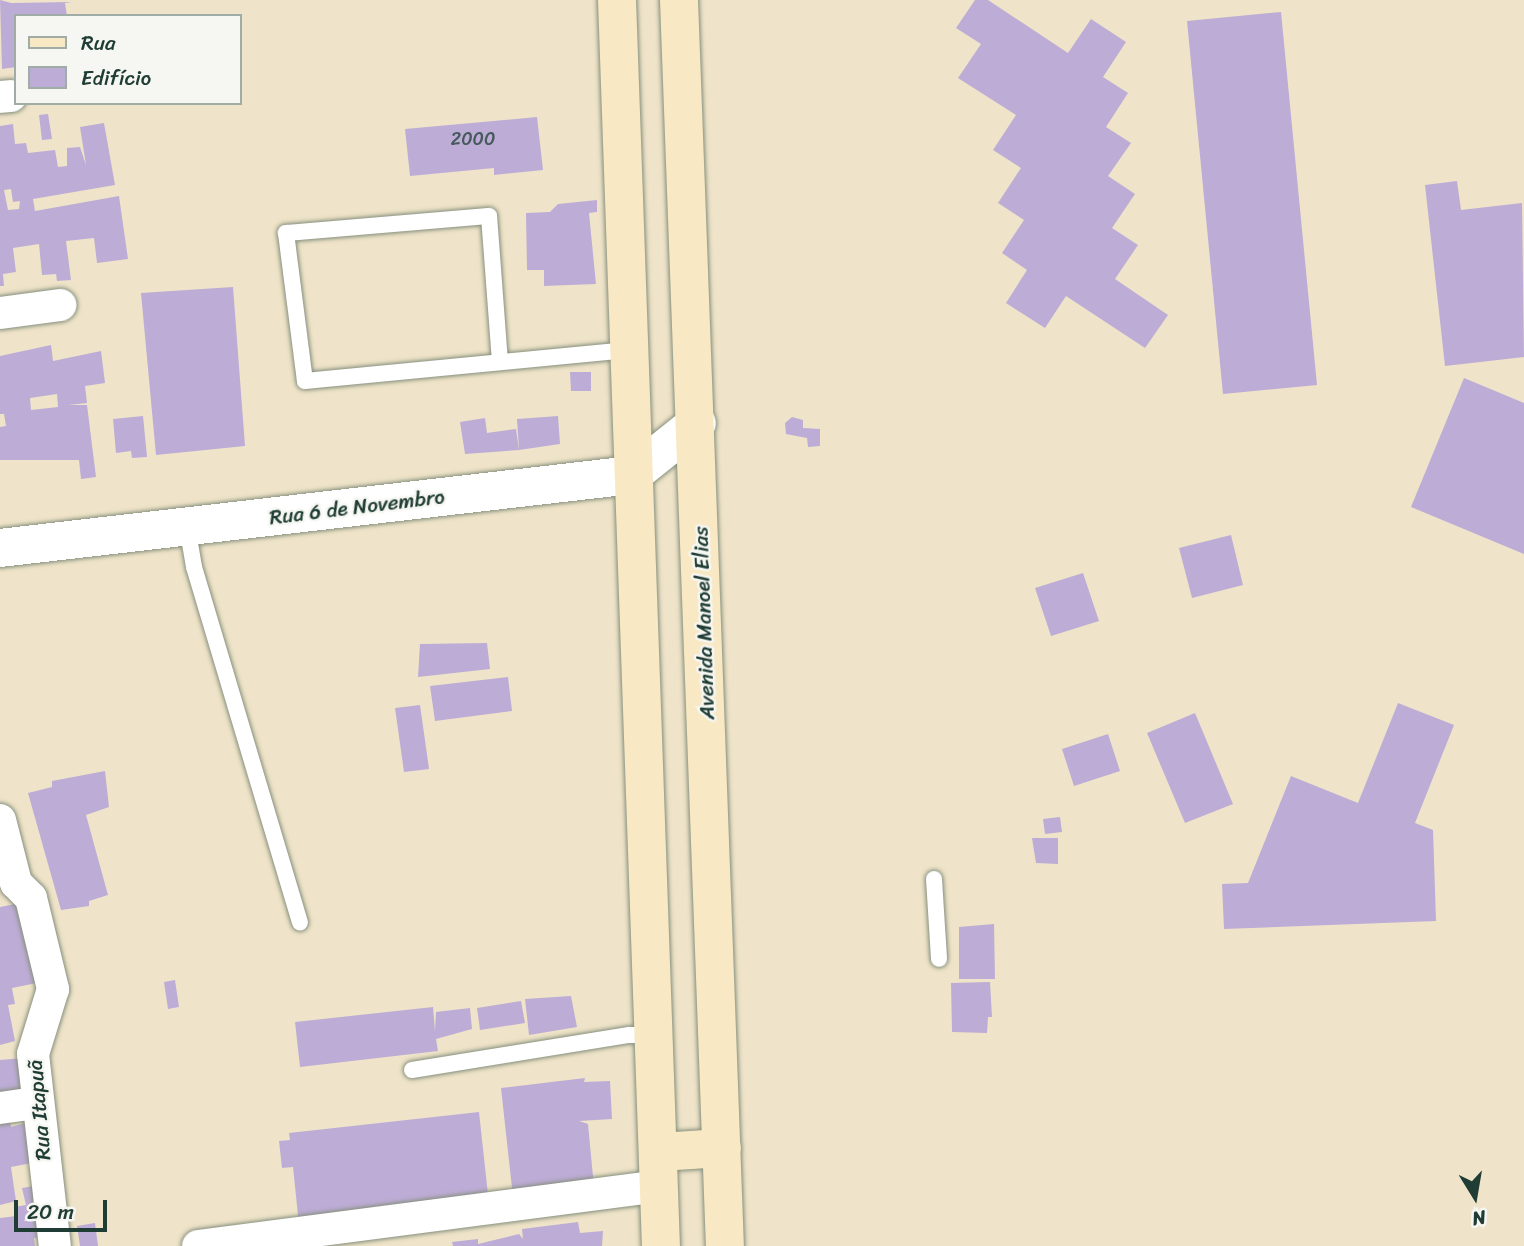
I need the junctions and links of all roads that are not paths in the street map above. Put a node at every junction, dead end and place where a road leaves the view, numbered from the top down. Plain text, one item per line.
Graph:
1 (617, 0) edge
2 (679, 0) edge
3 (60, 305) dead end
4 (0, 313) edge
5 (628, 350) junction
6 (500, 362) junction
7 (697, 424) junction
8 (632, 475) junction
9 (187, 526) junction
10 (0, 548) edge
11 (0, 820) edge
12 (934, 879) dead end
13 (8, 886) edge
14 (300, 923) dead end
15 (939, 959) dead end
16 (654, 1035) junction
17 (412, 1070) dead end
18 (35, 1103) junction
19 (0, 1108) edge
20 (722, 1148) junction
21 (660, 1169) junction
22 (55, 1246) edge
23 (198, 1246) edge
24 (661, 1246) edge
25 (725, 1246) edge

1 - 5 main road
2 - 7 main road, Avenida Manoel Elias
3 - 4 street
5 - 6 lane
5 - 8 main road
6 - 6 lane
7 - 8 street
7 - 20 main road, Avenida Manoel Elias
8 - 9 street, Rua 6 de Novembro
8 - 16 main road
9 - 10 street, Rua 6 de Novembro
9 - 14 lane
11 - 13 street, Rua Itapuã
12 - 15 lane
13 - 18 street, Rua Itapuã
16 - 17 lane
16 - 21 main road
18 - 19 street
18 - 22 street, Rua Itapuã
20 - 21 main road
20 - 25 main road, Avenida Manoel Elias
21 - 23 street
21 - 24 main road

